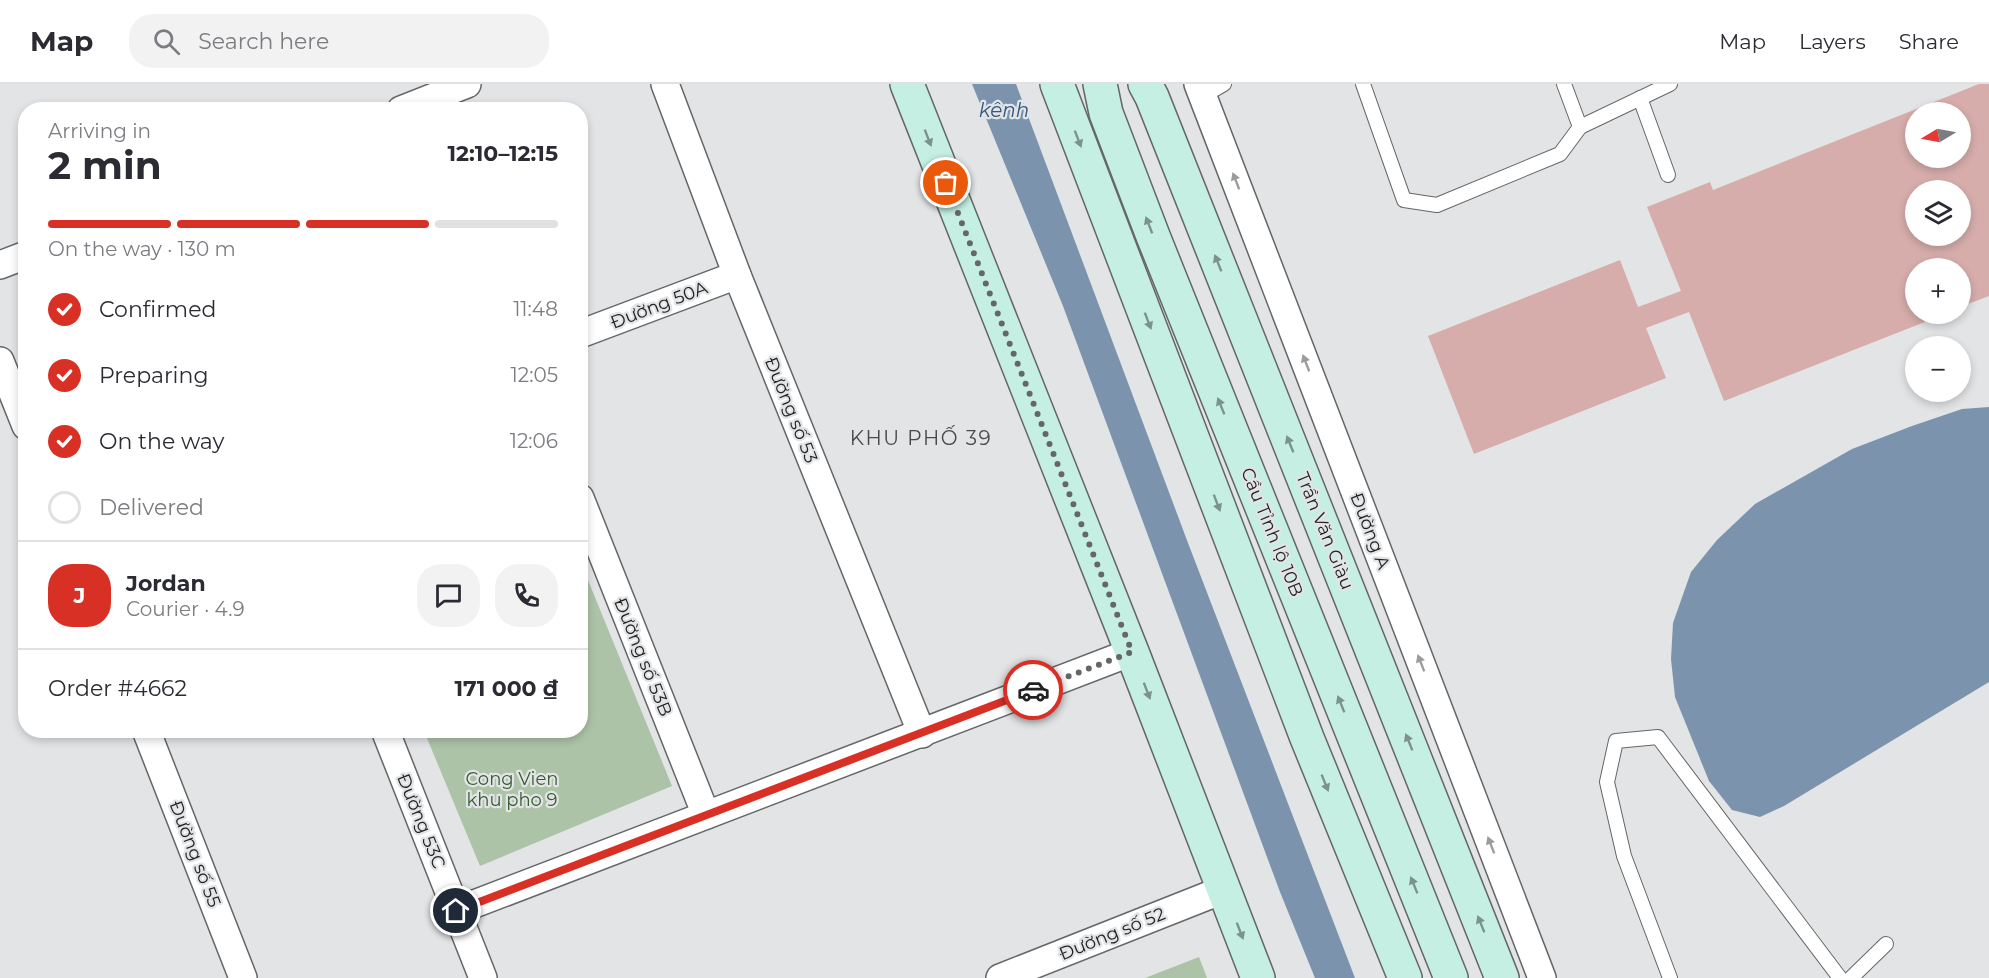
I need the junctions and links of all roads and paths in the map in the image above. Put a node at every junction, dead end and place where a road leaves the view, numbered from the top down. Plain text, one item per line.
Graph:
1 (467, 84) edge
2 (666, 84) edge
3 (907, 84) edge
4 (1057, 84) edge
5 (1100, 84) edge
6 (1145, 84) edge
7 (1363, 84) edge
8 (1564, 84) edge
9 (1670, 84) edge
10 (1208, 88) edge
11 (1640, 98) junction
12 (421, 102) edge
13 (1580, 127) junction
14 (1668, 175) dead end
15 (18, 258) edge
16 (0, 265) edge
17 (737, 275) junction
18 (588, 331) edge
19 (0, 361) edge
20 (18, 406) edge
21 (588, 518) edge
22 (1132, 652) junction
23 (922, 734) junction
24 (149, 738) edge
25 (388, 738) edge
26 (706, 815) junction
27 (1225, 889) junction
28 (456, 911) junction
29 (1886, 944) dead end
30 (243, 978) edge
31 (483, 978) edge
32 (1000, 978) edge
33 (1258, 978) edge
34 (1405, 978) edge
35 (1451, 978) edge
36 (1502, 978) edge
37 (1542, 978) edge
38 (1670, 978) edge
39 (1840, 978) edge
40 (1851, 978) edge

1 - 12 street
2 - 17 street, Đường số 53
3 -> 22 main road
4 -> 34 main road
35 -> 5 main road, Cầu Tỉnh lộ 10B
36 -> 6 main road, Trần Văn Giàu
7 - 13 lane
8 - 13 lane
9 - 11 lane
37 -> 10 street, Đường A
11 - 13 lane
11 - 14 lane
15 - 16 street
17 - 18 street, Đường 50A
17 - 23 street, Đường số 53
19 - 20 street
21 - 26 street, Đường số 53B
22 - 23 street
22 -> 27 main road
23 - 26 street
24 - 30 street, Đường số 55
25 - 28 street, Đường 53C
26 - 28 street
27 - 32 street, Đường số 52
27 -> 33 main road
28 - 31 street, Đường 53C
29 - 40 lane
38 - 39 lane

